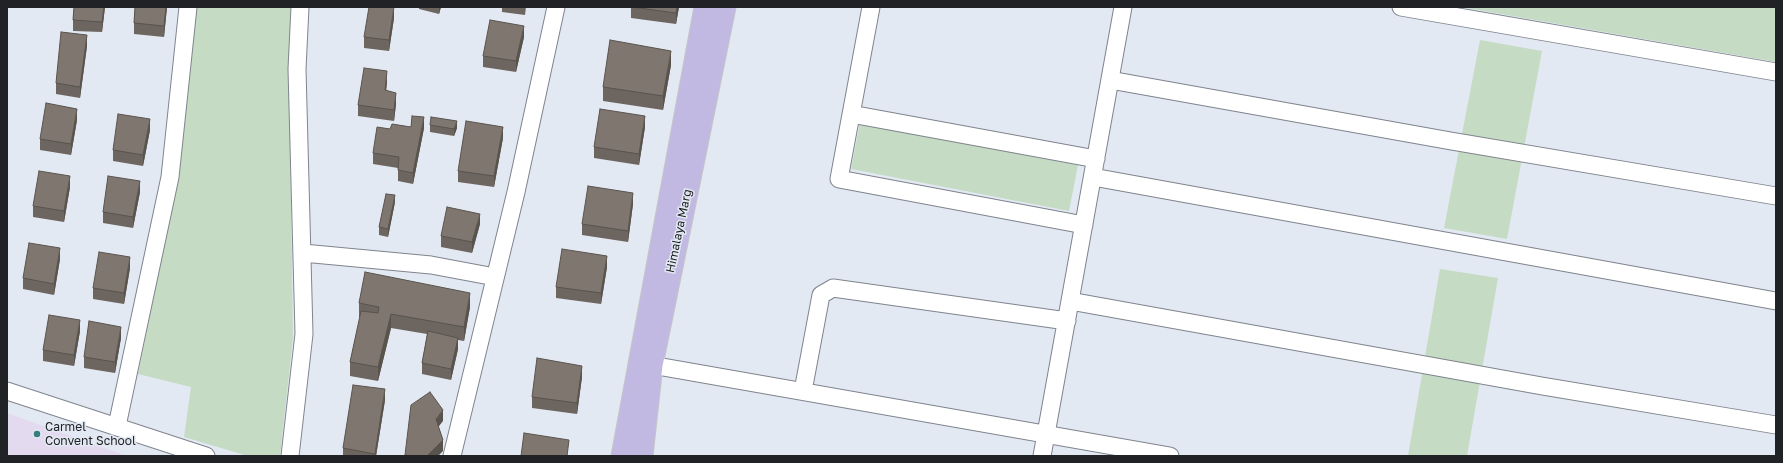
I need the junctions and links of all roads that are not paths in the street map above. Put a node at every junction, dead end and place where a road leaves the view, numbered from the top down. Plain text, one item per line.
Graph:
1 (188, 7) edge
2 (300, 7) edge
3 (556, 7) edge
4 (705, 7) edge
5 (725, 7) edge
6 (872, 7) edge
7 (1123, 7) edge
8 (1401, 7) edge
9 (1776, 72) edge
10 (1110, 80) junction
11 (851, 114) junction
12 (1096, 159) junction
13 (1093, 177) junction
14 (1776, 196) edge
15 (1084, 225) junction
16 (303, 253) junction
17 (495, 278) junction
18 (1070, 301) junction
19 (1776, 301) edge
20 (1067, 321) junction
21 (645, 364) junction
22 (7, 391) edge
23 (803, 391) junction
24 (1776, 425) edge
25 (117, 426) junction
26 (1046, 434) junction
27 (1166, 455) edge
28 (206, 456) edge
29 (290, 456) edge
30 (452, 456) edge
31 (622, 456) edge
32 (642, 456) edge
33 (1042, 456) edge

1 - 25 street
2 - 16 street
3 - 17 street
4 - 21 main road, Himalaya Marg
5 - 21 main road, Himalaya Marg
6 - 11 street
7 - 10 street
8 - 9 street
10 - 12 street
10 - 14 street
11 - 12 street
11 - 15 street
12 - 13 street
13 - 15 street
13 - 19 street
15 - 18 street
16 - 17 street
16 - 29 street
17 - 30 street
18 - 20 street
18 - 24 street
20 - 23 street
20 - 26 street
21 - 23 street
21 - 31 main road, Himalaya Marg
21 - 32 main road, Himalaya Marg
22 - 25 street
23 - 26 street
25 - 28 street
26 - 27 street
26 - 33 street

